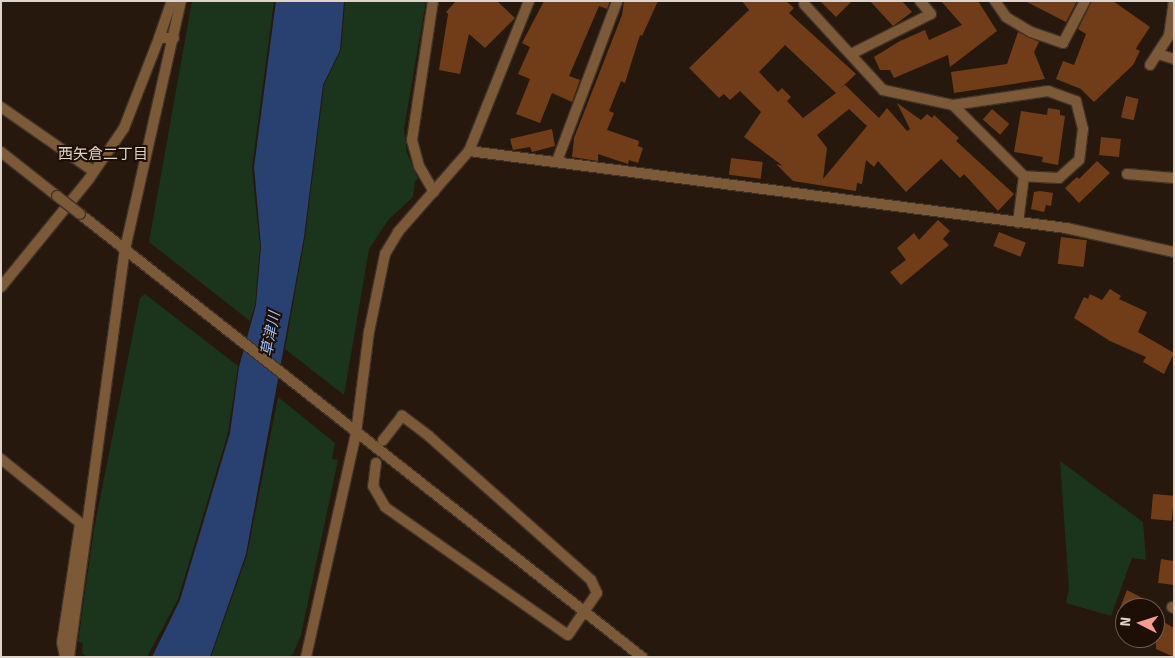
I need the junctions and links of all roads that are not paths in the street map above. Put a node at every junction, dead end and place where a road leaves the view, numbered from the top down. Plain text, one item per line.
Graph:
1 (172, 1) edge
2 (181, 1) edge
3 (433, 1) edge
4 (529, 1) edge
5 (617, 1) edge
6 (920, 1) edge
7 (995, 1) edge
8 (1085, 1) edge
9 (804, 2) edge
10 (1174, 2) edge
11 (160, 38) junction
12 (174, 38) junction
13 (851, 54) junction
14 (1158, 54) junction
15 (1174, 60) edge
16 (1150, 65) dead end
17 (953, 105) junction
18 (1, 107) edge
19 (469, 151) junction
20 (1, 152) edge
21 (557, 161) junction
22 (93, 171) junction
23 (1127, 174) dead end
24 (1024, 176) junction
25 (1174, 178) edge
26 (434, 192) junction
27 (1018, 223) junction
28 (125, 249) junction
29 (1174, 252) edge
30 (1, 287) edge
31 (356, 433) junction
32 (383, 440) dead end
33 (1, 459) edge
34 (376, 463) dead end
35 (84, 526) junction
36 (585, 612) junction
37 (65, 657) edge
38 (69, 657) edge
39 (306, 657) edge
40 (642, 657) edge

1 - 11 street
2 - 12 street
3 - 26 street
4 - 19 street
5 - 21 street
6 - 13 street
7 - 8 street
9 - 13 street
10 - 14 street
11 - 12 street
11 - 22 street
12 - 28 street
13 - 17 street
14 - 15 street
14 - 16 street
17 - 24 street
17 - 24 street
18 - 22 street
19 - 21 street
19 - 26 street
20 - 28 street, bridge
21 - 27 street
22 - 30 street
23 - 25 street
24 - 27 street
26 - 31 street
27 - 29 street
28 - 31 street
28 - 35 street
31 - 36 street
31 - 39 street
32 - 36 street
33 - 35 street
34 - 36 street
35 - 37 street
35 - 38 street
36 - 40 street

